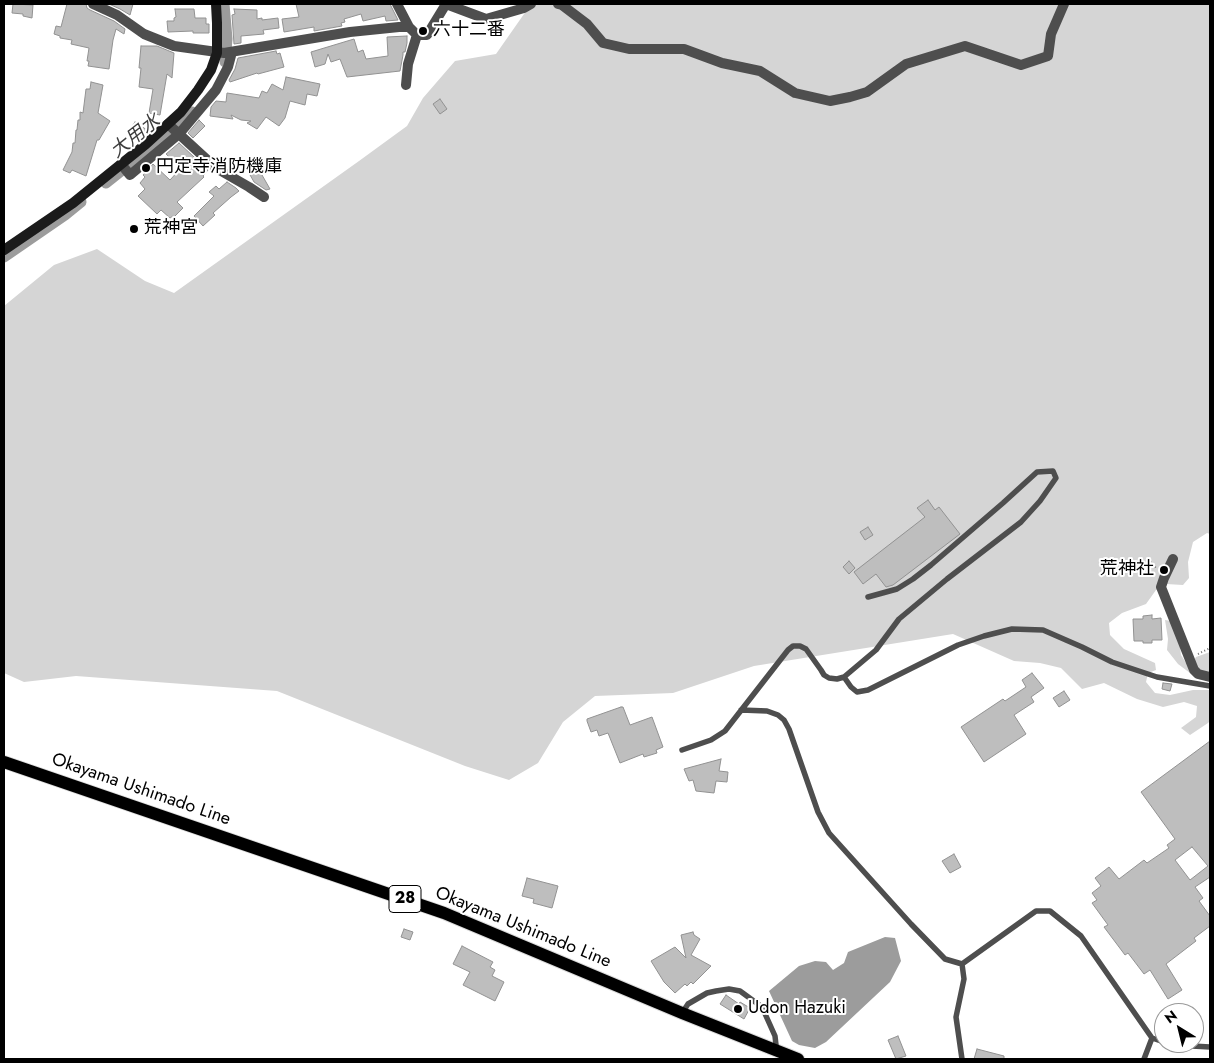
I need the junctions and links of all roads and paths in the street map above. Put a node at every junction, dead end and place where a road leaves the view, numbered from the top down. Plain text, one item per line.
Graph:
1 (93, 4) edge
2 (216, 4) edge
3 (397, 4) edge
4 (531, 4) edge
5 (558, 4) edge
6 (1064, 4) edge
7 (409, 27) junction
8 (417, 35) junction
9 (224, 53) junction
10 (406, 85) dead end
11 (174, 129) junction
12 (124, 168) junction
13 (264, 197) dead end
14 (4, 250) edge
15 (1173, 559) dead end
16 (868, 597) dead end
17 (844, 677) junction
18 (1210, 677) edge
19 (1210, 686) edge
20 (741, 710) junction
21 (682, 750) dead end
22 (4, 762) edge
23 (962, 964) junction
24 (682, 1013) junction
25 (1152, 1038) joint
26 (776, 1050) junction
27 (798, 1059) edge
28 (962, 1059) edge
29 (1144, 1059) edge

1 - 9 street
2 - 9 main road
3 - 7 street
4 - 8 street
5 - 6 street
7 - 8 street
7 - 9 street
8 - 10 street
9 - 11 main road
9 - 11 street
11 - 12 main road
11 - 12 street
11 - 13 street
12 - 14 main road
15 - 18 street
16 - 17 lane
17 - 19 lane
17 - 20 lane
20 - 21 lane
20 - 23 lane
22 - 24 main road, Okayama Ushimado Line / 28
23 - 25 lane
23 - 28 lane
24 - 26 main road, Okayama Ushimado Line / 28
24 - 26 lane
25 - 29 lane
26 - 27 main road, Okayama Ushimado Line / 28

